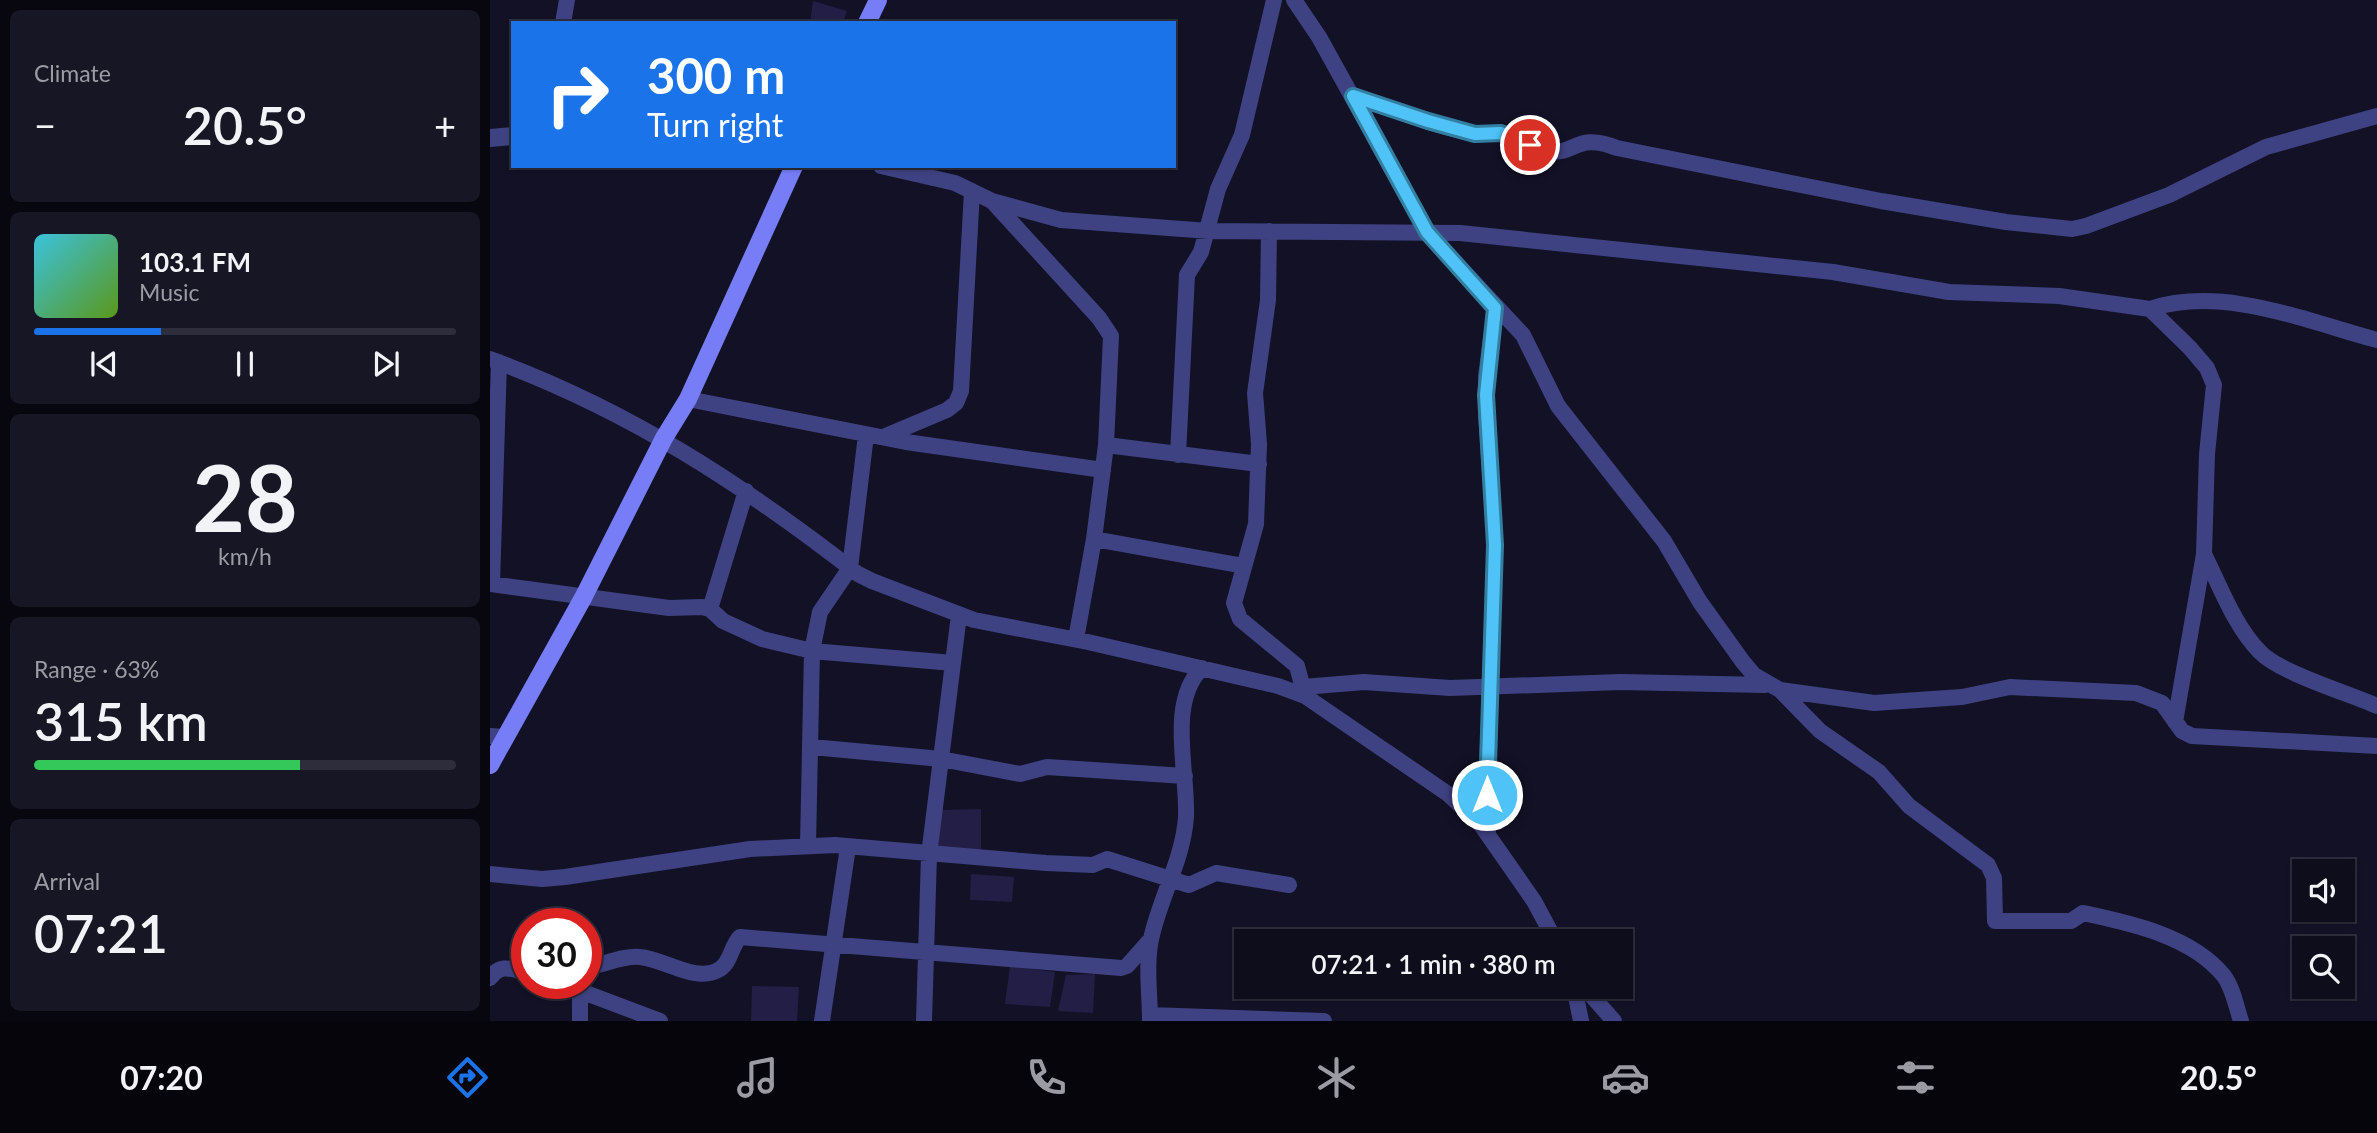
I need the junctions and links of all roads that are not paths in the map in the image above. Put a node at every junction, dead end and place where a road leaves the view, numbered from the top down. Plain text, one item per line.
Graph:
1 (568, 0) edge
2 (1273, 0) edge
3 (1294, 0) edge
4 (873, 1) edge
5 (563, 21) edge
6 (868, 21) edge
7 (1353, 96) junction
8 (2377, 116) edge
9 (511, 136) edge
10 (490, 138) edge
11 (793, 168) edge
12 (890, 168) edge
13 (972, 191) junction
14 (992, 201) junction
15 (1209, 231) junction
16 (1269, 231) junction
17 (1427, 232) junction
18 (1495, 308) junction
19 (2150, 309) junction
20 (2377, 340) edge
21 (495, 361) edge
22 (688, 399) junction
23 (866, 435) junction
24 (883, 437) junction
25 (664, 438) junction
26 (1105, 445) junction
27 (1178, 455) junction
28 (1259, 464) junction
29 (1102, 470) junction
30 (746, 491) junction
31 (1094, 539) junction
32 (2204, 554) junction
33 (1244, 566) junction
34 (850, 568) junction
35 (491, 584) edge
36 (583, 598) junction
37 (710, 609) junction
38 (959, 615) junction
39 (1076, 639) junction
40 (812, 651) junction
41 (953, 663) junction
42 (1202, 668) junction
43 (1490, 687) junction
44 (1774, 688) junction
45 (1304, 692) junction
46 (2377, 706) edge
47 (2175, 722) junction
48 (497, 736) edge
49 (2377, 746) edge
50 (812, 747) junction
51 (941, 759) junction
52 (490, 765) edge
53 (1185, 776) junction
54 (1488, 834) junction
55 (808, 845) junction
56 (848, 847) junction
57 (929, 855) junction
58 (490, 874) edge
59 (1172, 881) junction
60 (1289, 885) dead end
61 (1549, 929) edge
62 (1151, 939) junction
63 (835, 945) junction
64 (927, 952) junction
65 (602, 964) edge
66 (511, 969) edge
67 (490, 978) edge
68 (602, 998) edge
69 (581, 999) edge
70 (1576, 999) edge
71 (1595, 999) edge
72 (1150, 1018) edge
73 (582, 1019) edge
74 (660, 1021) edge
75 (822, 1021) edge
76 (924, 1021) edge
77 (1324, 1021) edge
78 (1581, 1021) edge
79 (1614, 1021) edge
80 (2241, 1021) edge

1 - 5 street
2 - 15 street
3 - 7 street
4 - 6 main road
7 - 8 street
7 - 17 street
9 - 10 street
11 - 22 main road
12 - 13 street
13 - 14 street
13 - 24 street
14 - 15 street
14 - 26 street
15 - 16 street
15 - 27 street
16 - 17 street
16 - 28 street
17 - 18 street
17 - 19 street
18 - 43 street
18 - 44 street
19 - 20 street
19 - 32 street
21 - 25 street
21 - 35 street
22 - 23 street
22 - 25 main road
23 - 24 street
23 - 34 street
24 - 29 street
25 - 30 street
25 - 36 main road
26 - 27 street
26 - 29 street
27 - 28 street
28 - 33 street
29 - 31 street
30 - 34 street
30 - 37 street
31 - 33 street
31 - 39 street
32 - 46 street
32 - 47 street
33 - 45 street
34 - 38 street
34 - 40 street
35 - 36 street
36 - 37 street
36 - 48 main road
37 - 40 street
38 - 39 street
38 - 41 street
39 - 42 street
40 - 41 street
40 - 50 street
41 - 51 street
42 - 45 street
42 - 53 street
43 - 44 street
43 - 45 street
43 - 54 street
44 - 47 street
44 - 80 street
45 - 54 street
47 - 49 street
48 - 52 main road
50 - 51 street
50 - 55 street
51 - 53 street
51 - 57 street
53 - 59 street
54 - 61 street
55 - 56 street
55 - 58 street
56 - 57 street
56 - 63 street
57 - 59 street
57 - 64 street
59 - 60 street
59 - 62 street
62 - 64 street
62 - 72 street
63 - 64 street
63 - 65 street
63 - 75 street
64 - 76 street
66 - 67 street
68 - 74 street
69 - 73 street
70 - 78 street
71 - 79 street
72 - 77 street

